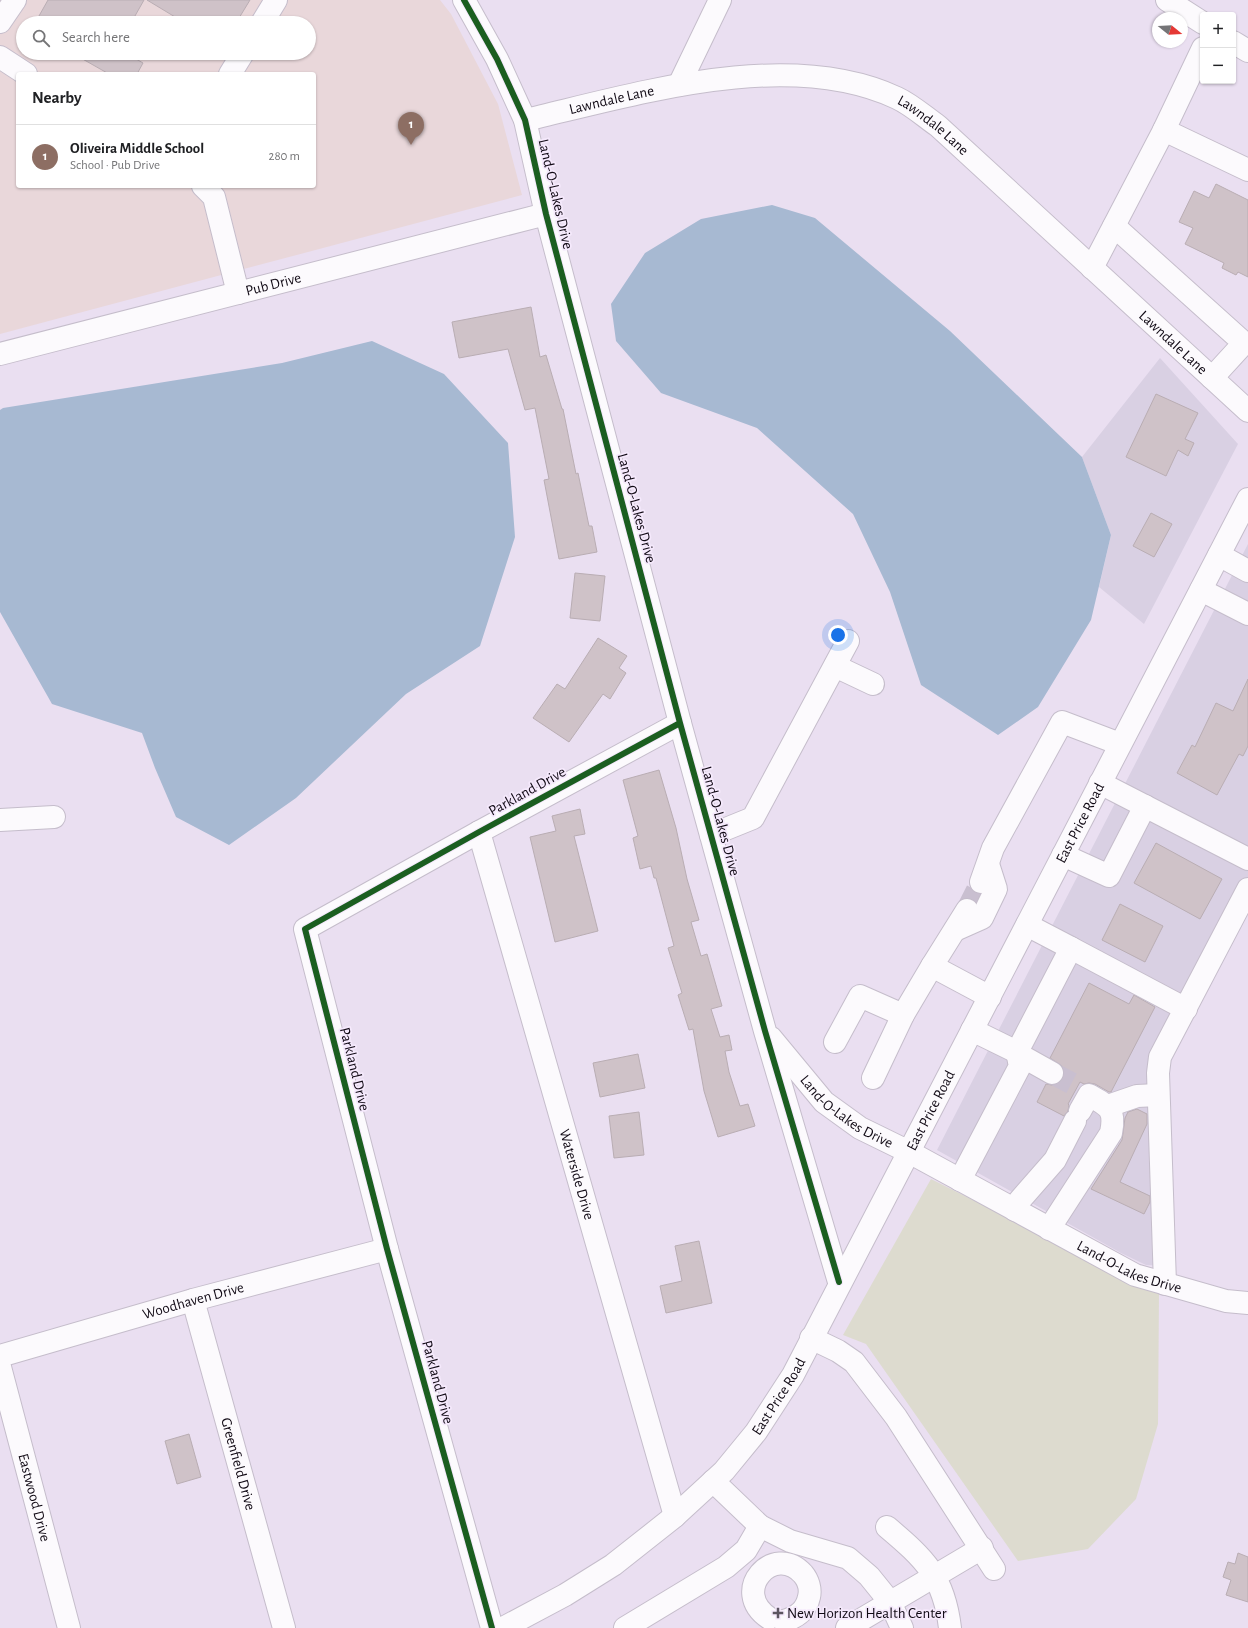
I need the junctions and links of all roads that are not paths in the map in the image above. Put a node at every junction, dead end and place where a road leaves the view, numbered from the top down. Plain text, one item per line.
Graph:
1 (15, 0) edge
2 (276, 0) edge
3 (464, 0) edge
4 (720, 0) edge
5 (1167, 0) edge
6 (266, 16) edge
7 (1200, 21) edge
8 (0, 22) edge
9 (1236, 44) edge
10 (1248, 51) edge
11 (1200, 54) edge
12 (0, 57) edge
13 (239, 60) edge
14 (23, 72) edge
15 (231, 72) edge
16 (679, 85) junction
17 (525, 120) junction
18 (1164, 130) junction
19 (1248, 170) edge
20 (205, 188) edge
21 (546, 214) junction
22 (1114, 226) junction
23 (1092, 268) junction
24 (238, 293) junction
25 (0, 354) edge
26 (1212, 378) junction
27 (1248, 411) edge
28 (1248, 499) edge
29 (1219, 555) junction
30 (1248, 571) edge
31 (1201, 590) junction
32 (1248, 614) edge
33 (848, 641) dead end
34 (835, 666) junction
35 (873, 684) dead end
36 (680, 723) junction
37 (1120, 744) junction
38 (1100, 783) junction
39 (1145, 806) junction
40 (54, 817) dead end
41 (0, 820) edge
42 (479, 832) junction
43 (711, 835) junction
44 (1063, 855) junction
45 (1248, 858) edge
46 (1248, 889) edge
47 (967, 910) tunnel mouth
48 (1027, 925) junction
49 (955, 930) junction
50 (1071, 948) junction
51 (932, 966) junction
52 (990, 997) junction
53 (1186, 1010) junction
54 (903, 1015) junction
55 (972, 1030) junction
56 (765, 1031) junction
57 (835, 1042) dead end
58 (1018, 1056) junction
59 (1052, 1073) tunnel mouth
60 (874, 1078) dead end
61 (1158, 1095) junction
62 (1108, 1106) junction
63 (908, 1152) junction
64 (960, 1180) junction
65 (1015, 1210) junction
66 (1049, 1229) junction
67 (387, 1249) junction
68 (840, 1282) junction
69 (1165, 1284) junction
70 (193, 1300) junction
71 (1248, 1303) edge
72 (811, 1338) junction
73 (0, 1356) edge
74 (0, 1367) edge
75 (713, 1481) junction
76 (675, 1516) junction
77 (760, 1526) junction
78 (887, 1527) dead end
79 (797, 1543) junction
80 (982, 1548) junction
81 (790, 1565) junction
82 (994, 1569) dead end
83 (936, 1576) junction
84 (890, 1602) junction
85 (69, 1628) edge
86 (284, 1628) edge
87 (492, 1628) edge
88 (503, 1628) edge
89 (625, 1628) edge
90 (847, 1628) edge
91 (902, 1628) edge
92 (950, 1628) edge

1 - 8 street
2 - 6 street
3 - 17 street, Land-O-Lakes Drive
4 - 16 street
5 - 7 street
9 - 10 street
11 - 18 street
12 - 14 street
13 - 15 street
16 - 17 street, Lawndale Lane
16 - 23 street, Lawndale Lane
17 - 21 street, Land-O-Lakes Drive
18 - 19 street
18 - 22 street
20 - 24 street
21 - 24 street, Pub Drive
21 - 36 street, Land-O-Lakes Drive
22 - 23 street
22 - 26 street
23 - 26 street, Lawndale Lane
24 - 25 street, Pub Drive
26 - 27 street, Lawndale Lane
28 - 29 street, East Price Road
29 - 30 street
29 - 31 street, East Price Road
31 - 32 street
31 - 37 street, East Price Road
33 - 34 street
34 - 35 street
34 - 43 street
36 - 42 street, Parkland Drive
36 - 43 street, Land-O-Lakes Drive
37 - 38 street, East Price Road
37 - 49 street
38 - 39 street
38 - 44 street, East Price Road
39 - 44 street
39 - 45 street
40 - 41 street
42 - 67 street, Parkland Drive
42 - 76 street, Waterside Drive
43 - 56 street, Land-O-Lakes Drive
44 - 48 street, East Price Road
46 - 53 street
47 - 49 street
48 - 50 street
48 - 52 street, East Price Road
49 - 51 street
50 - 53 street
50 - 58 street
51 - 52 street
51 - 54 street
52 - 55 street, East Price Road
53 - 61 street
54 - 57 street
54 - 60 street
55 - 58 street
55 - 63 street, East Price Road
56 - 63 street, Land-O-Lakes Drive
56 - 68 street
58 - 59 street
58 - 64 street
61 - 62 street
61 - 69 street
62 - 65 street
62 - 66 street
63 - 64 street, Land-O-Lakes Drive
63 - 68 street, East Price Road
64 - 65 street, Land-O-Lakes Drive
65 - 66 street, Land-O-Lakes Drive
66 - 69 street, Land-O-Lakes Drive
67 - 70 street, Woodhaven Drive
67 - 87 street, Parkland Drive
68 - 72 street, East Price Road
69 - 71 street, Land-O-Lakes Drive
70 - 73 street, Woodhaven Drive
70 - 86 street, Greenfield Drive
72 - 75 street, East Price Road
72 - 80 street
74 - 85 street, Eastwood Drive
75 - 76 street, East Price Road
75 - 77 street
76 - 88 street, East Price Road
77 - 79 street
77 - 89 street
78 - 83 street
79 - 81 street
79 - 84 street
80 - 82 street
80 - 83 street
81 - 81 street
83 - 84 street
83 - 92 street
84 - 90 street
84 - 91 street

